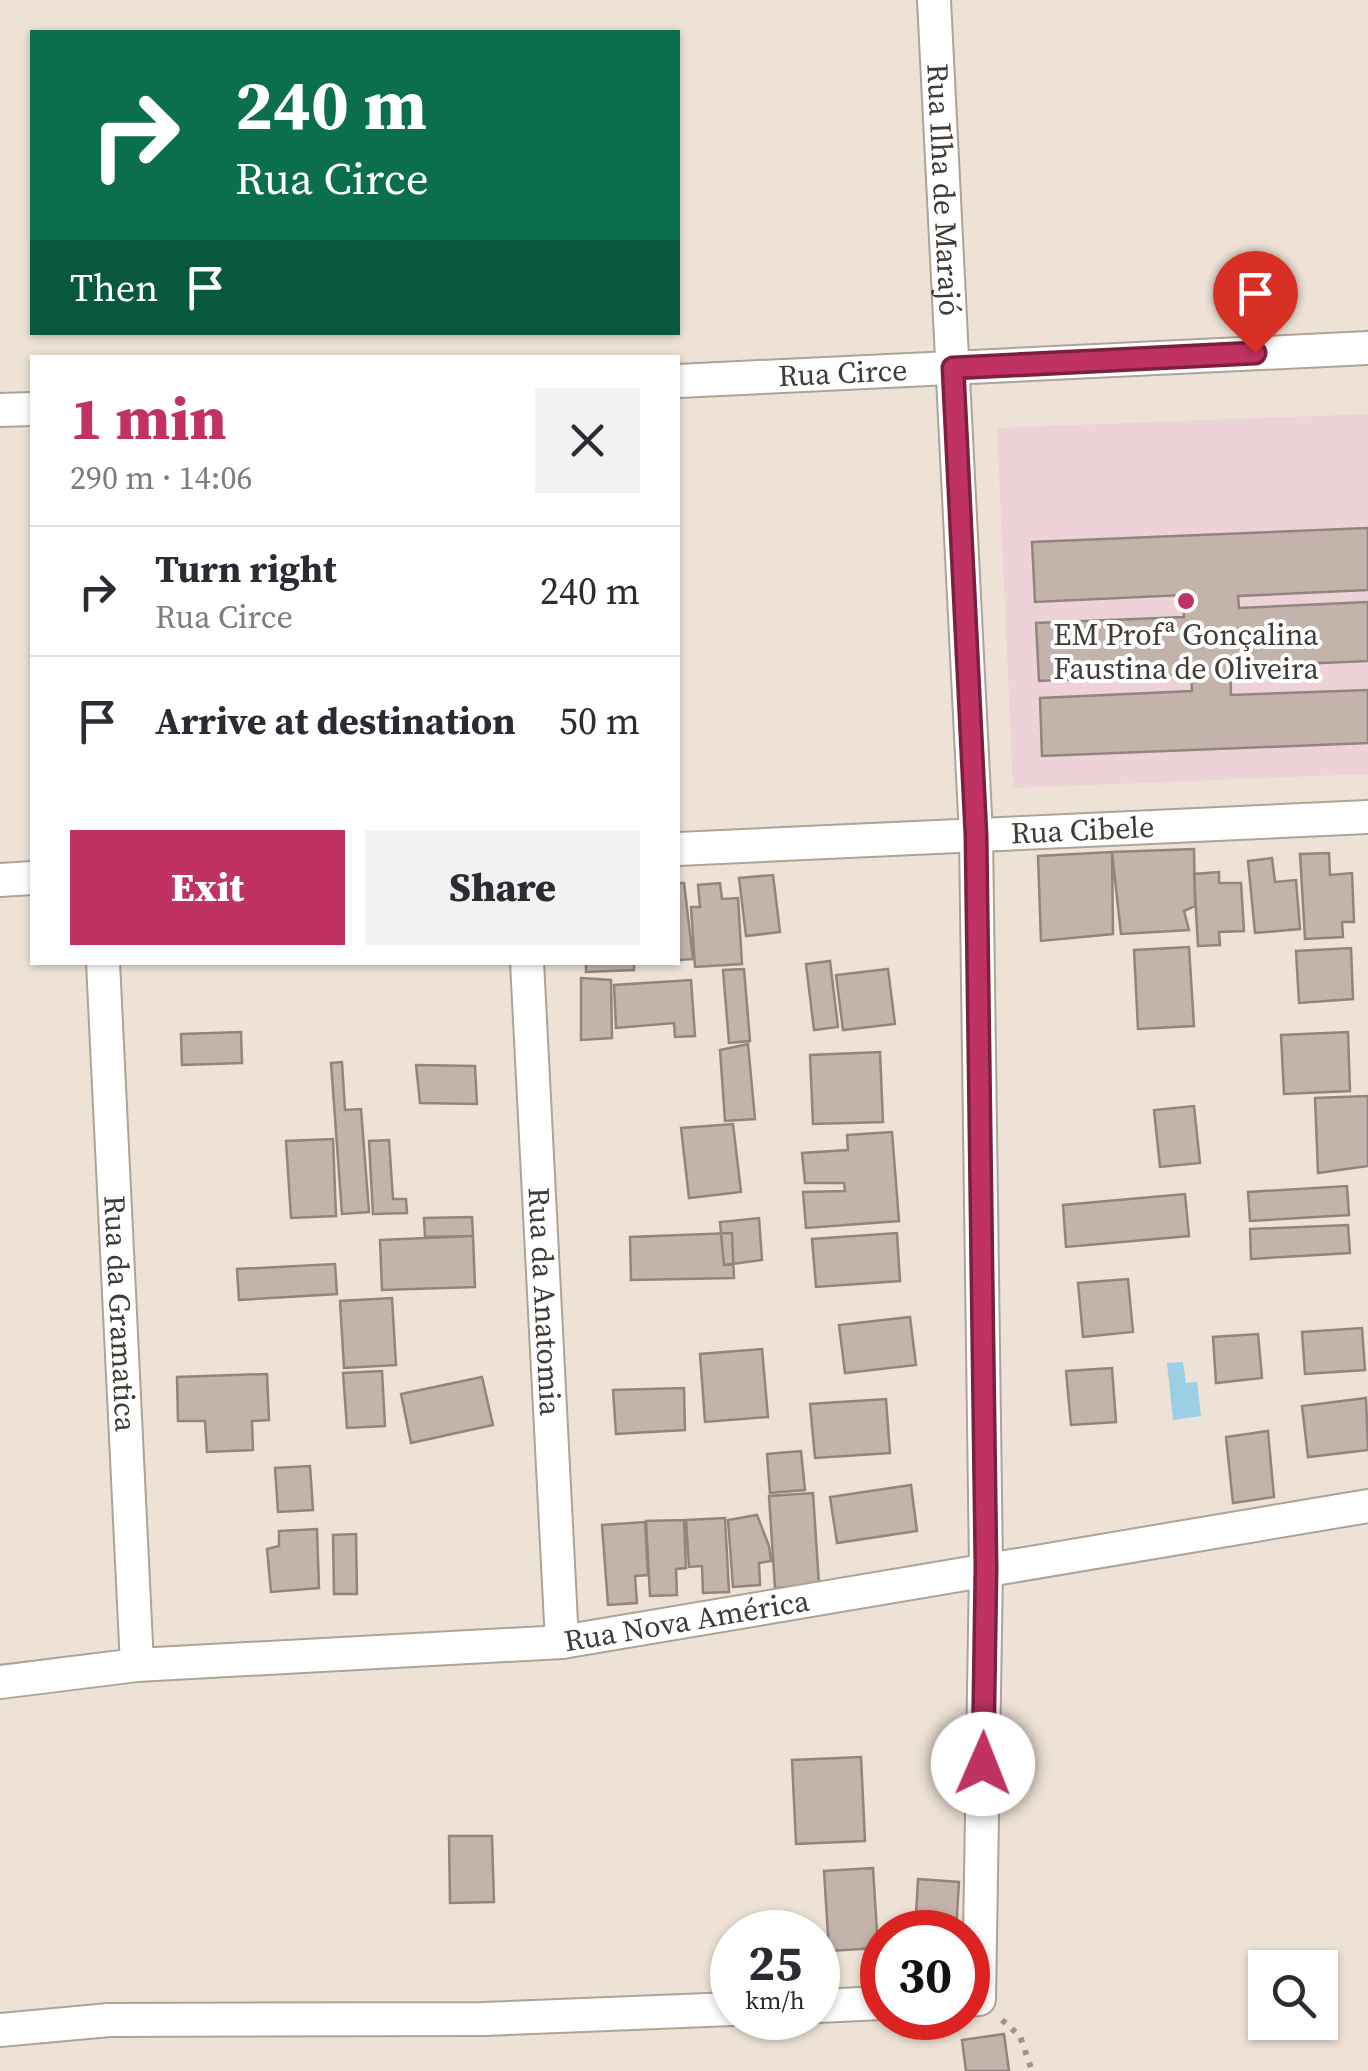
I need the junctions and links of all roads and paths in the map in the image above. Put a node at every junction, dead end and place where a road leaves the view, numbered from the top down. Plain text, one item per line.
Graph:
1 (934, 0) edge
2 (1368, 348) edge
3 (953, 368) junction
4 (680, 381) edge
5 (30, 408) edge
6 (0, 410) edge
7 (1368, 817) edge
8 (976, 835) junction
9 (680, 849) edge
10 (30, 878) edge
11 (0, 880) edge
12 (103, 965) edge
13 (526, 965) edge
14 (1368, 1506) edge
15 (986, 1568) junction
16 (562, 1642) junction
17 (137, 1665) junction
18 (0, 1682) edge
19 (976, 1910) edge
20 (710, 2010) edge
21 (990, 2013) edge
22 (0, 2030) edge
23 (1032, 2071) edge

1 - 3 street, Rua Ilha de Marajó
2 - 3 street, Rua Circe
3 - 4 street, Rua Circe
3 - 8 street, Rua Ilha de Marajó
5 - 6 street
7 - 8 street, Rua Cibele
8 - 9 street, Rua Cibele
8 - 15 street, Rua Ilha de Marajó
10 - 11 street
12 - 17 street, Rua da Gramatica
13 - 16 street, Rua da Anatomia
14 - 15 street, Rua Nova América
15 - 16 street, Rua Nova América
15 - 19 street, Rua Ilha de Marajó
16 - 17 street, Rua Nova América
17 - 18 street, Rua Nova América
20 - 22 street
21 - 23 path

